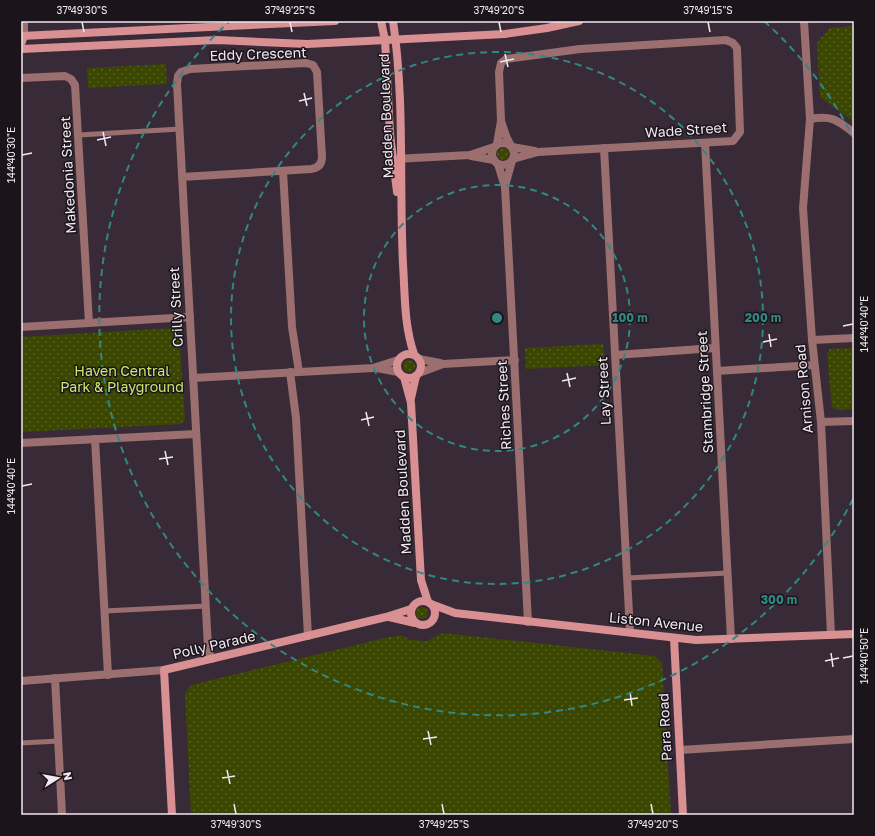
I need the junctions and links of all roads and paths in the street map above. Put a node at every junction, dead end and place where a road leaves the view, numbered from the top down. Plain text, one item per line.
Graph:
1 (24, 21) edge
2 (335, 21) edge
3 (381, 21) edge
4 (393, 21) edge
5 (579, 21) edge
6 (804, 21) edge
7 (22, 38) edge
8 (385, 40) junction
9 (396, 40) junction
10 (134, 43) junction
11 (21, 49) edge
12 (179, 74) joint
13 (21, 78) edge
14 (810, 119) junction
15 (501, 121) junction
16 (180, 129) junction
17 (854, 133) edge
18 (78, 134) junction
19 (705, 143) junction
20 (496, 146) junction
21 (512, 146) junction
22 (604, 148) junction
23 (538, 152) junction
24 (470, 156) junction
25 (397, 159) junction
26 (512, 160) junction
27 (496, 162) junction
28 (283, 171) junction
29 (182, 177) junction
30 (505, 187) junction
31 (190, 317) junction
32 (89, 323) junction
33 (21, 327) edge
34 (407, 328) junction
35 (854, 338) edge
36 (812, 340) junction
37 (715, 348) junction
38 (615, 355) junction
39 (400, 357) junction
40 (417, 357) junction
41 (515, 360) junction
42 (443, 364) junction
43 (814, 365) junction
44 (373, 368) junction
45 (717, 371) junction
46 (290, 372) junction
47 (299, 372) junction
48 (417, 374) junction
49 (401, 375) junction
50 (193, 378) junction
51 (411, 403) junction
52 (854, 421) edge
53 (821, 422) junction
54 (196, 434) junction
55 (95, 439) junction
56 (21, 443) edge
57 (728, 573) junction
58 (627, 578) junction
59 (421, 580) junction
60 (429, 603) junction
61 (206, 606) junction
62 (414, 606) junction
63 (104, 611) junction
64 (455, 613) junction
65 (386, 617) junction
66 (433, 620) junction
67 (528, 622) junction
68 (415, 623) junction
69 (630, 632) junction
70 (854, 634) edge
71 (831, 635) junction
72 (308, 636) junction
73 (674, 638) junction
74 (731, 639) junction
75 (211, 659) junction
76 (164, 670) junction
77 (108, 675) junction
78 (55, 678) junction
79 (21, 681) edge
80 (854, 739) edge
81 (58, 741) junction
82 (21, 743) edge
83 (680, 750) junction
84 (62, 815) edge
85 (172, 815) edge
86 (683, 815) edge

1 - 7 street
2 - 7 street
3 - 8 street, Madden Boulevard
4 - 9 street, Madden Boulevard
5 - 9 street
6 - 14 street, Arnison Road
7 - 10 street
8 - 9 street
8 - 10 street
8 - 25 street, Madden Boulevard
9 - 25 street, Madden Boulevard
10 - 11 street
12 - 16 street, Crilly Street
12 - 28 street, Eddy Crescent
13 - 18 street, Makedonia Street
14 - 17 street
14 - 36 street, Arnison Road
15 - 19 street, Wade Street
15 - 20 street
15 - 21 street
16 - 18 lane
16 - 29 street, Crilly Street
18 - 32 street, Makedonia Street
19 - 22 street, Wade Street
19 - 37 street, Stambridge Street
20 - 21 street
20 - 24 street
20 - 27 street
21 - 23 street, Wade Street
21 - 26 street
22 - 23 street, Wade Street
22 - 38 street, Lay Street
23 - 26 street, Wade Street
24 - 25 street
24 - 27 street
25 - 34 street, Madden Boulevard
26 - 27 street
26 - 30 street, Riches Street
27 - 30 street, Riches Street
28 - 29 street, Eddy Crescent
28 - 47 street
29 - 31 street, Crilly Street
30 - 41 street, Riches Street
31 - 32 street
31 - 50 street, Crilly Street
32 - 33 street
34 - 39 street, Madden Boulevard
34 - 40 street, Madden Boulevard
35 - 36 street
36 - 43 street, Arnison Road
37 - 38 street
37 - 45 street, Stambridge Street
38 - 58 street, Lay Street
39 - 40 street
39 - 44 street
39 - 49 street, Madden Boulevard
40 - 42 street
40 - 48 street, Madden Boulevard
41 - 42 street
41 - 67 street, Riches Street
42 - 48 street
43 - 45 street
43 - 53 street, Arnison Road
44 - 47 street
44 - 49 street
45 - 57 street, Stambridge Street
46 - 47 street
46 - 50 street
46 - 72 street
48 - 49 street
48 - 51 street, Madden Boulevard
49 - 51 street, Madden Boulevard
50 - 54 street, Crilly Street
51 - 59 street, Madden Boulevard
52 - 53 street
53 - 71 street, Arnison Road
54 - 55 street
54 - 61 street, Crilly Street
55 - 56 street
55 - 63 street
57 - 58 lane
57 - 74 street, Stambridge Street
58 - 69 street, Lay Street
59 - 60 street, Madden Boulevard
59 - 62 street, Madden Boulevard
60 - 62 street
60 - 64 street, Liston Avenue
60 - 66 street
61 - 63 lane
61 - 75 street, Crilly Street
62 - 65 street, Polly Parade
62 - 68 street
63 - 77 street
64 - 66 street, Liston Avenue
64 - 67 street, Liston Avenue
65 - 68 street, Polly Parade
65 - 72 street, Polly Parade
66 - 68 street
67 - 69 street, Liston Avenue
69 - 73 street, Liston Avenue
70 - 71 street, Liston Avenue
71 - 74 street, Liston Avenue
72 - 75 street, Polly Parade
73 - 74 street, Liston Avenue
73 - 83 street, Para Road
75 - 76 street, Polly Parade
76 - 77 street
76 - 85 street, Polly Parade
77 - 78 street
78 - 79 street
78 - 81 street
80 - 83 street
81 - 82 lane
81 - 84 street
83 - 86 street, Para Road

